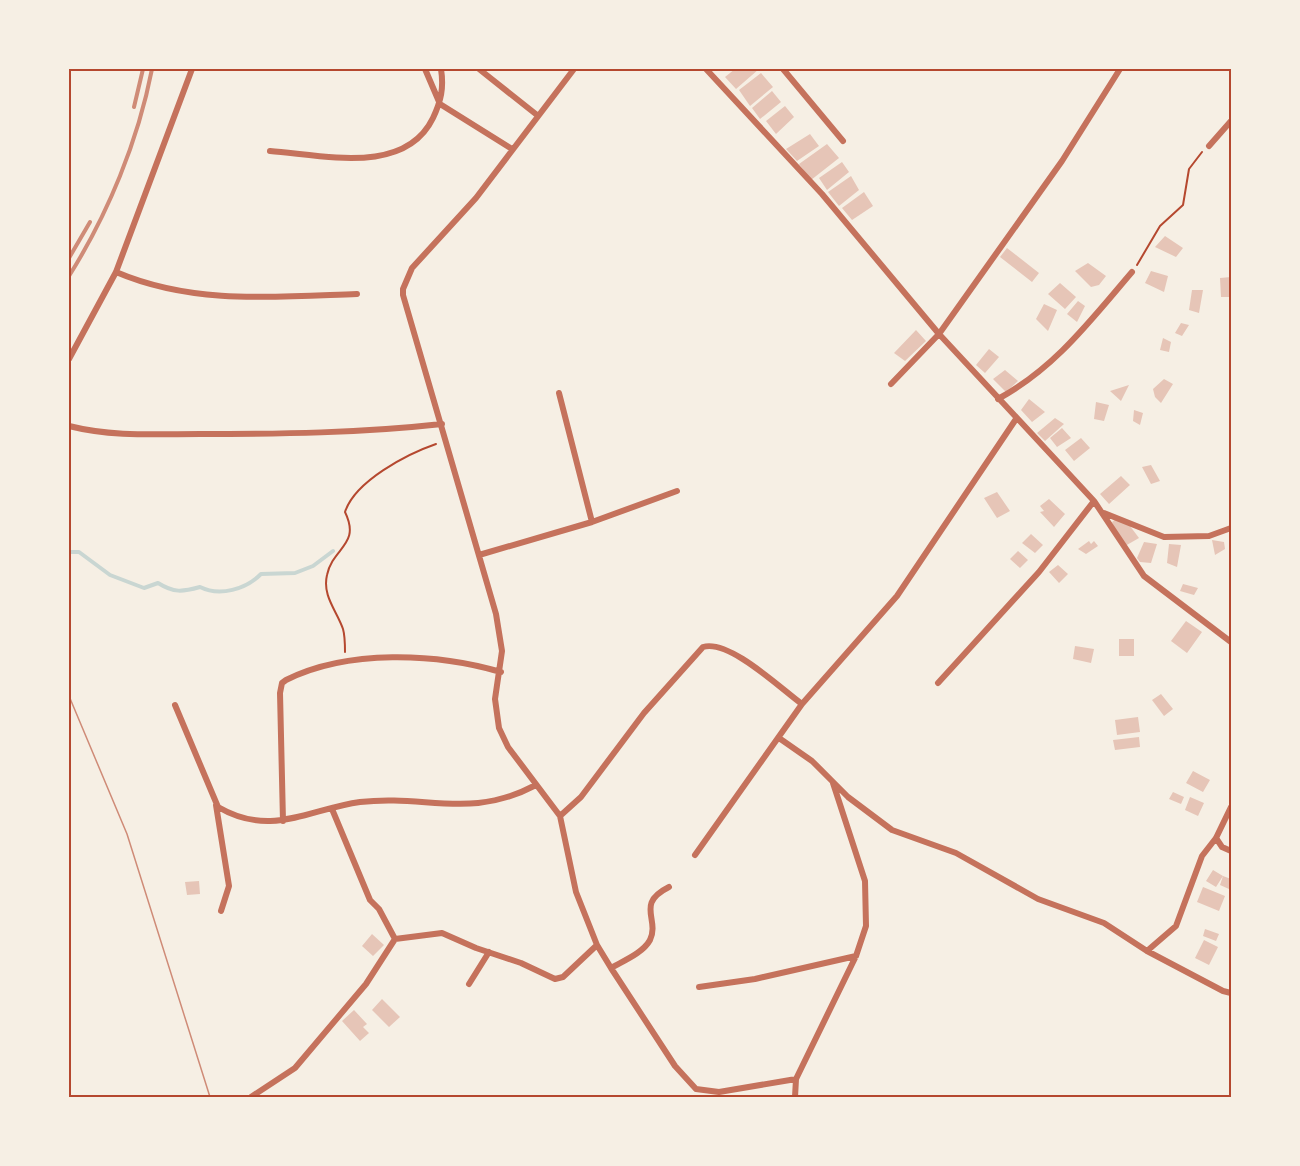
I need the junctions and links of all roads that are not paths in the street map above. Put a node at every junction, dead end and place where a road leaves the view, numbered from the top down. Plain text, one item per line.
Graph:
1 (192, 69) edge
2 (425, 69) edge
3 (441, 69) edge
4 (479, 69) edge
5 (574, 69) edge
6 (706, 69) edge
7 (783, 69) edge
8 (1120, 69) edge
9 (440, 104) junction
10 (537, 115) junction
11 (1231, 122) edge
12 (843, 141) dead end
13 (1209, 146) road end
14 (512, 149) junction
15 (270, 152) dead end
16 (116, 272) junction
17 (1132, 272) road end
18 (357, 294) dead end
19 (939, 334) junction
20 (69, 359) edge
21 (891, 384) dead end
22 (559, 393) dead end
23 (998, 399) junction
24 (1016, 419) junction
25 (442, 424) junction
26 (69, 426) edge
27 (677, 491) dead end
28 (1094, 501) junction
29 (1104, 513) junction
30 (592, 522) junction
31 (1231, 528) edge
32 (479, 555) junction
33 (1231, 642) edge
34 (501, 672) junction
35 (938, 683) dead end
36 (802, 704) junction
37 (175, 705) dead end
38 (779, 738) junction
39 (831, 777) junction
40 (536, 785) junction
41 (216, 804) junction
42 (1231, 807) edge
43 (332, 809) junction
44 (560, 816) junction
45 (283, 821) junction
46 (1216, 838) junction
47 (1231, 851) edge
48 (695, 855) dead end
49 (669, 887) dead end
50 (221, 911) dead end
51 (395, 939) junction
52 (597, 945) junction
53 (1147, 951) junction
54 (489, 952) junction
55 (856, 956) junction
56 (611, 968) junction
57 (469, 984) dead end
58 (699, 987) dead end
59 (1231, 993) edge
60 (796, 1080) junction
61 (251, 1097) edge
62 (795, 1097) edge

1 - 16 street
2 - 9 street
3 - 9 street
4 - 10 street
5 - 10 street
6 - 19 street
7 - 12 street
8 - 19 street
9 - 14 street
9 - 15 street
10 - 14 street
11 - 13 street
14 - 25 street
16 - 18 street
16 - 20 street
17 - 23 street
19 - 21 street
19 - 23 street
22 - 30 street
23 - 24 street
24 - 28 street
24 - 36 street
25 - 26 street
25 - 32 street
27 - 30 street
28 - 29 street
28 - 35 street
29 - 31 street
29 - 33 street
30 - 32 street
32 - 34 street
34 - 40 street
34 - 45 street
36 - 38 street
36 - 44 street
37 - 41 street
38 - 39 street
38 - 48 street
39 - 53 street
39 - 55 street
40 - 43 street
40 - 44 street
41 - 45 street
41 - 50 street
42 - 46 street
43 - 45 street
43 - 51 street
44 - 52 street
46 - 47 street
46 - 53 street
49 - 56 street
51 - 54 street
51 - 61 street
52 - 54 street
52 - 56 street
53 - 59 street
54 - 57 street
55 - 58 street
55 - 60 street
56 - 60 street
60 - 62 street

